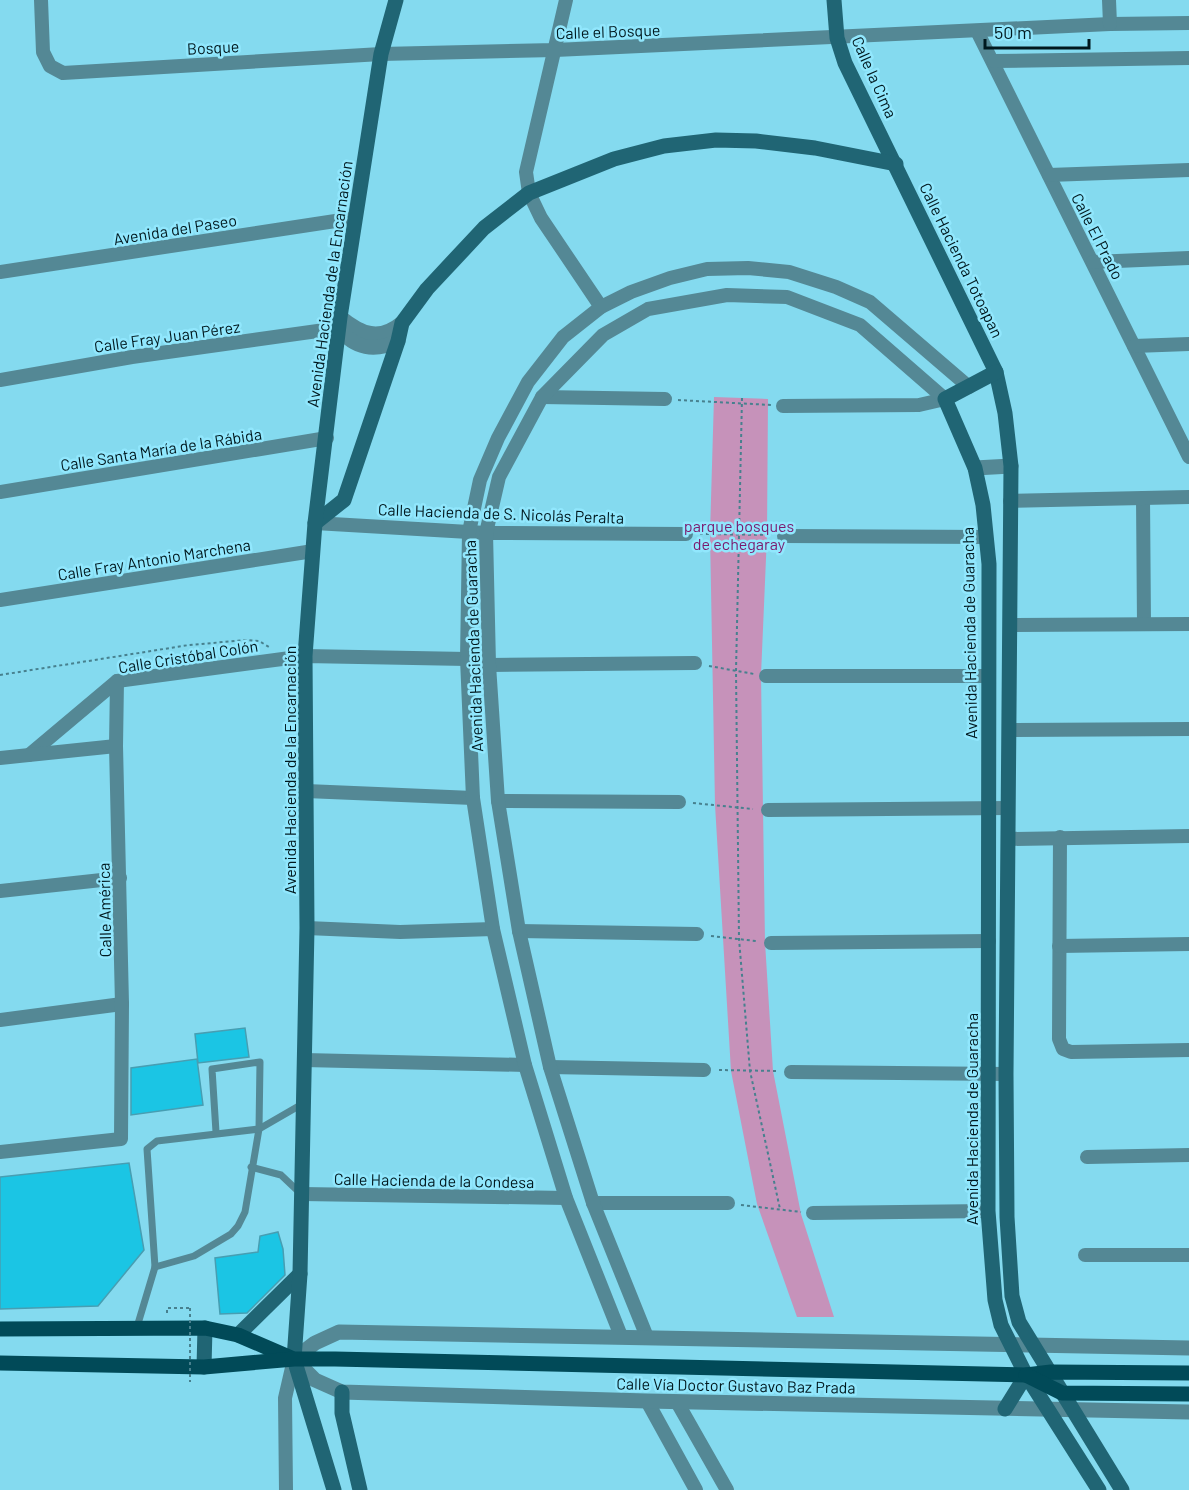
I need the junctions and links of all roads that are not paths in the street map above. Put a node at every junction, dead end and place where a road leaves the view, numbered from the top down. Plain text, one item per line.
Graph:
1 (41, 0) edge
2 (396, 0) edge
3 (566, 0) edge
4 (834, 0) edge
5 (1109, 0) edge
6 (1110, 24) junction
7 (1189, 24) edge
8 (977, 31) junction
9 (837, 38) junction
10 (555, 50) junction
11 (381, 54) junction
12 (1189, 58) edge
13 (994, 61) junction
14 (896, 164) junction
15 (1189, 170) edge
16 (1049, 175) junction
17 (529, 193) junction
18 (355, 218) junction
19 (1189, 258) edge
20 (1093, 262) junction
21 (0, 272) edge
22 (601, 307) junction
23 (340, 322) junction
24 (402, 323) junction
25 (398, 341) junction
26 (1189, 344) edge
27 (1134, 346) junction
28 (996, 372) junction
29 (0, 380) edge
30 (969, 387) junction
31 (542, 397) junction
32 (665, 399) road end
33 (945, 399) junction
34 (783, 406) road end
35 (1182, 428) edge
36 (327, 438) junction
37 (1189, 457) edge
38 (1011, 466) junction
39 (975, 468) junction
40 (0, 492) edge
41 (1189, 497) edge
42 (1143, 498) junction
43 (1010, 501) junction
44 (315, 523) junction
45 (469, 532) junction
46 (486, 532) junction
47 (686, 534) road end
48 (784, 536) road end
49 (986, 537) junction
50 (313, 551) junction
51 (989, 564) junction
52 (1010, 564) junction
53 (0, 600) edge
54 (1144, 624) junction
55 (1189, 624) edge
56 (1010, 625) junction
57 (305, 656) junction
58 (466, 659) junction
59 (694, 663) road end
60 (489, 665) junction
61 (766, 676) road end
62 (989, 676) junction
63 (117, 681) junction
64 (1189, 729) edge
65 (1009, 730) junction
66 (117, 746) junction
67 (29, 755) junction
68 (0, 758) edge
69 (306, 791) junction
70 (473, 798) junction
71 (498, 801) junction
72 (680, 802) road end
73 (989, 808) junction
74 (1008, 808) junction
75 (768, 810) road end
76 (478, 830) junction
77 (503, 831) junction
78 (1189, 836) edge
79 (1060, 837) junction
80 (1009, 838) junction
81 (120, 878) junction
82 (0, 891) edge
83 (490, 903) junction
84 (514, 903) junction
85 (307, 928) junction
86 (493, 929) junction
87 (519, 931) junction
88 (696, 934) road end
89 (989, 941) junction
90 (771, 943) road end
91 (1189, 944) edge
92 (1059, 946) junction
93 (122, 1004) junction
94 (0, 1020) edge
95 (1189, 1050) edge
96 (304, 1060) junction
97 (525, 1065) junction
98 (550, 1067) junction
99 (704, 1070) road end
100 (791, 1072) road end
101 (987, 1074) junction
102 (1005, 1074) junction
103 (304, 1103) junction
104 (259, 1129) junction
105 (216, 1132) junction
106 (0, 1152) edge
107 (577, 1153) junction
108 (1189, 1155) edge
109 (1087, 1158) dead end
110 (554, 1160) junction
111 (251, 1167) junction
112 (302, 1194) junction
113 (566, 1198) junction
114 (593, 1203) junction
115 (728, 1203) road end
116 (988, 1211) junction
117 (813, 1213) road end
118 (1085, 1255) dead end
119 (1189, 1255) edge
120 (155, 1268) junction
121 (300, 1274) junction
122 (137, 1327) junction
123 (205, 1328) junction
124 (0, 1329) edge
125 (238, 1335) junction
126 (621, 1336) junction
127 (647, 1337) junction
128 (1010, 1345) junction
129 (1032, 1345) junction
130 (1189, 1348) edge
131 (294, 1359) junction
132 (0, 1363) edge
133 (204, 1367) junction
134 (1050, 1372) junction
135 (1189, 1373) edge
136 (1026, 1375) junction
137 (342, 1392) junction
138 (1062, 1393) junction
139 (1189, 1394) edge
140 (647, 1401) junction
141 (677, 1402) junction
142 (1005, 1408) junction
143 (1047, 1410) junction
144 (1072, 1410) junction
145 (1189, 1412) edge
146 (286, 1490) edge
147 (334, 1490) edge
148 (360, 1490) edge
149 (696, 1490) edge
150 (727, 1490) edge
151 (1099, 1490) edge
152 (1122, 1490) edge

1 - 11 street, Bosque
2 - 11 main road, Avenida Hacienda de la Encarnación
3 - 10 street
4 - 9 main road, Calle la Cima
5 - 6 street
6 - 7 street
6 - 8 street
8 - 9 street
8 - 13 street, Calle El Prado
9 - 10 street, Calle el Bosque
9 - 14 main road, Calle la Cima
10 - 11 street, Calle el Bosque
10 - 17 street
11 - 18 main road, Avenida Hacienda de la Encarnación
12 - 13 street
13 - 16 street, Calle El Prado
14 - 17 main road
14 - 28 main road, Calle Hacienda Totoapan
15 - 16 street
16 - 20 street, Calle El Prado
17 - 22 street
17 - 24 main road
18 - 21 street, Avenida del Paseo
18 - 23 main road, Avenida Hacienda de la Encarnación
19 - 20 street
20 - 27 street, Calle El Prado
22 - 30 street, Avenida Hacienda de Guaracha
22 - 45 street, Avenida Hacienda de Guaracha
23 - 24 street
23 - 25 street
23 - 29 street, Calle Fray Juan Pérez
23 - 36 main road, Avenida Hacienda de la Encarnación
24 - 25 main road
25 - 44 main road
26 - 27 street
27 - 35 street, Calle El Prado
28 - 30 main road
28 - 38 main road
30 - 33 main road
31 - 32 street
31 - 33 street, Avenida Hacienda de Guaracha
31 - 46 street, Avenida Hacienda de Guaracha
33 - 34 street
33 - 39 main road, Avenida Hacienda de Guaracha
35 - 37 street, Calle El Prado
36 - 40 street, Calle Santa María de la Rábida
36 - 44 main road, Avenida Hacienda de la Encarnación
38 - 39 street
38 - 43 main road
39 - 49 main road, Avenida Hacienda de Guaracha
41 - 42 street
42 - 43 street
42 - 54 street
43 - 52 main road
44 - 45 street, Calle Hacienda de S. Nicolás Peralta
44 - 50 main road, Avenida Hacienda de la Encarnación
45 - 46 street, Calle Hacienda de S. Nicolás Peralta
45 - 58 street, Avenida Hacienda de Guaracha
46 - 47 street, Calle Hacienda de S. Nicolás Peralta
46 - 60 street, Avenida Hacienda de Guaracha
48 - 49 street
49 - 51 main road, Avenida Hacienda de Guaracha
50 - 53 street, Calle Fray Antonio Marchena
50 - 57 main road, Avenida Hacienda de la Encarnación
51 - 52 street
51 - 62 main road, Avenida Hacienda de Guaracha
52 - 56 main road
54 - 55 street
54 - 56 street
56 - 65 main road
57 - 58 street, Calle Cristóbal Colón
57 - 63 street, Calle Cristóbal Colón
57 - 69 main road, Avenida Hacienda de la Encarnación
58 - 70 street, Avenida Hacienda de Guaracha
59 - 60 street
60 - 71 street, Avenida Hacienda de Guaracha
61 - 62 street
62 - 73 main road, Avenida Hacienda de Guaracha
63 - 66 street, Calle América
63 - 67 street, Calle Cristóbal Colón
64 - 65 street
65 - 74 main road
66 - 67 street
66 - 81 street, Calle América
67 - 68 street
69 - 70 street
69 - 85 main road, Avenida Hacienda de la Encarnación
70 - 76 street, Avenida Hacienda de Guaracha
71 - 72 street
71 - 77 street, Avenida Hacienda de Guaracha
73 - 74 street
73 - 75 street
73 - 89 main road, Avenida Hacienda de Guaracha
74 - 80 main road
76 - 77 street
76 - 83 street, Avenida Hacienda de Guaracha
77 - 84 street, Avenida Hacienda de Guaracha
78 - 79 street
79 - 80 street
79 - 92 street
80 - 102 main road
81 - 82 street
81 - 93 street, Calle América
83 - 84 street
83 - 86 street, Avenida Hacienda de Guaracha
84 - 87 street, Avenida Hacienda de Guaracha
85 - 86 street
85 - 96 main road, Avenida Hacienda de la Encarnación
86 - 97 street, Avenida Hacienda de Guaracha
87 - 88 street
87 - 98 street, Avenida Hacienda de Guaracha
89 - 90 street
89 - 101 main road, Avenida Hacienda de Guaracha
91 - 92 street
92 - 95 street
93 - 94 street
93 - 106 street, Calle América
96 - 97 street
96 - 103 main road, Avenida Hacienda de la Encarnación
97 - 110 street, Avenida Hacienda de Guaracha
98 - 99 street
98 - 107 street, Avenida Hacienda de Guaracha
100 - 101 street
101 - 102 street
101 - 116 main road, Avenida Hacienda de Guaracha
102 - 129 main road
103 - 104 lane
103 - 112 main road, Avenida Hacienda de la Encarnación
104 - 105 lane
104 - 105 lane
104 - 111 lane
105 - 120 lane
107 - 110 street
107 - 114 street, Avenida Hacienda de Guaracha
108 - 109 street
110 - 113 street, Avenida Hacienda de Guaracha
111 - 112 lane
111 - 120 lane
112 - 113 street, Calle Hacienda de la Condesa
112 - 121 main road, Avenida Hacienda de la Encarnación
113 - 126 street, Avenida Hacienda de Guaracha
114 - 115 street
114 - 127 street, Avenida Hacienda de Guaracha
116 - 117 street
116 - 128 main road, Avenida Hacienda de Guaracha
118 - 119 street
120 - 122 lane
121 - 125 main road
121 - 131 main road, Avenida Hacienda de la Encarnación
122 - 123 main road, Calle Vía Doctor Gustavo Baz Prada
122 - 124 main road, Calle Vía Doctor Gustavo Baz Prada
123 - 125 main road, Calle Vía Doctor Gustavo Baz Prada
123 - 133 main road
125 - 131 main road, Calle Vía Doctor Gustavo Baz Prada
126 - 127 street
126 - 131 street
127 - 128 street
128 - 129 street
128 - 136 main road, Avenida Hacienda de Guaracha
129 - 130 street
129 - 134 main road
131 - 133 main road, Calle Vía Doctor Gustavo Baz Prada
131 - 136 main road, Calle Vía Doctor Gustavo Baz Prada
131 - 137 street, Calle Vía Doctor Gustavo Baz Prada
131 - 146 street, Avenida Hacienda de la Encarnación
131 - 147 main road
132 - 133 main road, Calle Vía Doctor Gustavo Baz Prada
134 - 135 main road, Calle Vía Doctor Gustavo Baz Prada
134 - 136 main road, Calle Vía Doctor Gustavo Baz Prada
134 - 138 main road
136 - 138 main road, Calle Vía Doctor Gustavo Baz Prada
136 - 142 main road
136 - 143 main road, Avenida Hacienda de Guaracha
137 - 140 street, Calle Vía Doctor Gustavo Baz Prada
137 - 148 main road
138 - 139 main road, Calle Vía Doctor Gustavo Baz Prada
138 - 144 main road
140 - 141 street, Calle Vía Doctor Gustavo Baz Prada
140 - 149 street
141 - 142 street, Calle Vía Doctor Gustavo Baz Prada
141 - 150 street
142 - 143 street, Calle Vía Doctor Gustavo Baz Prada
143 - 144 street, Calle Vía Doctor Gustavo Baz Prada
143 - 151 main road, Avenida Hacienda de Guaracha
144 - 145 street, Calle Vía Doctor Gustavo Baz Prada
144 - 152 main road

